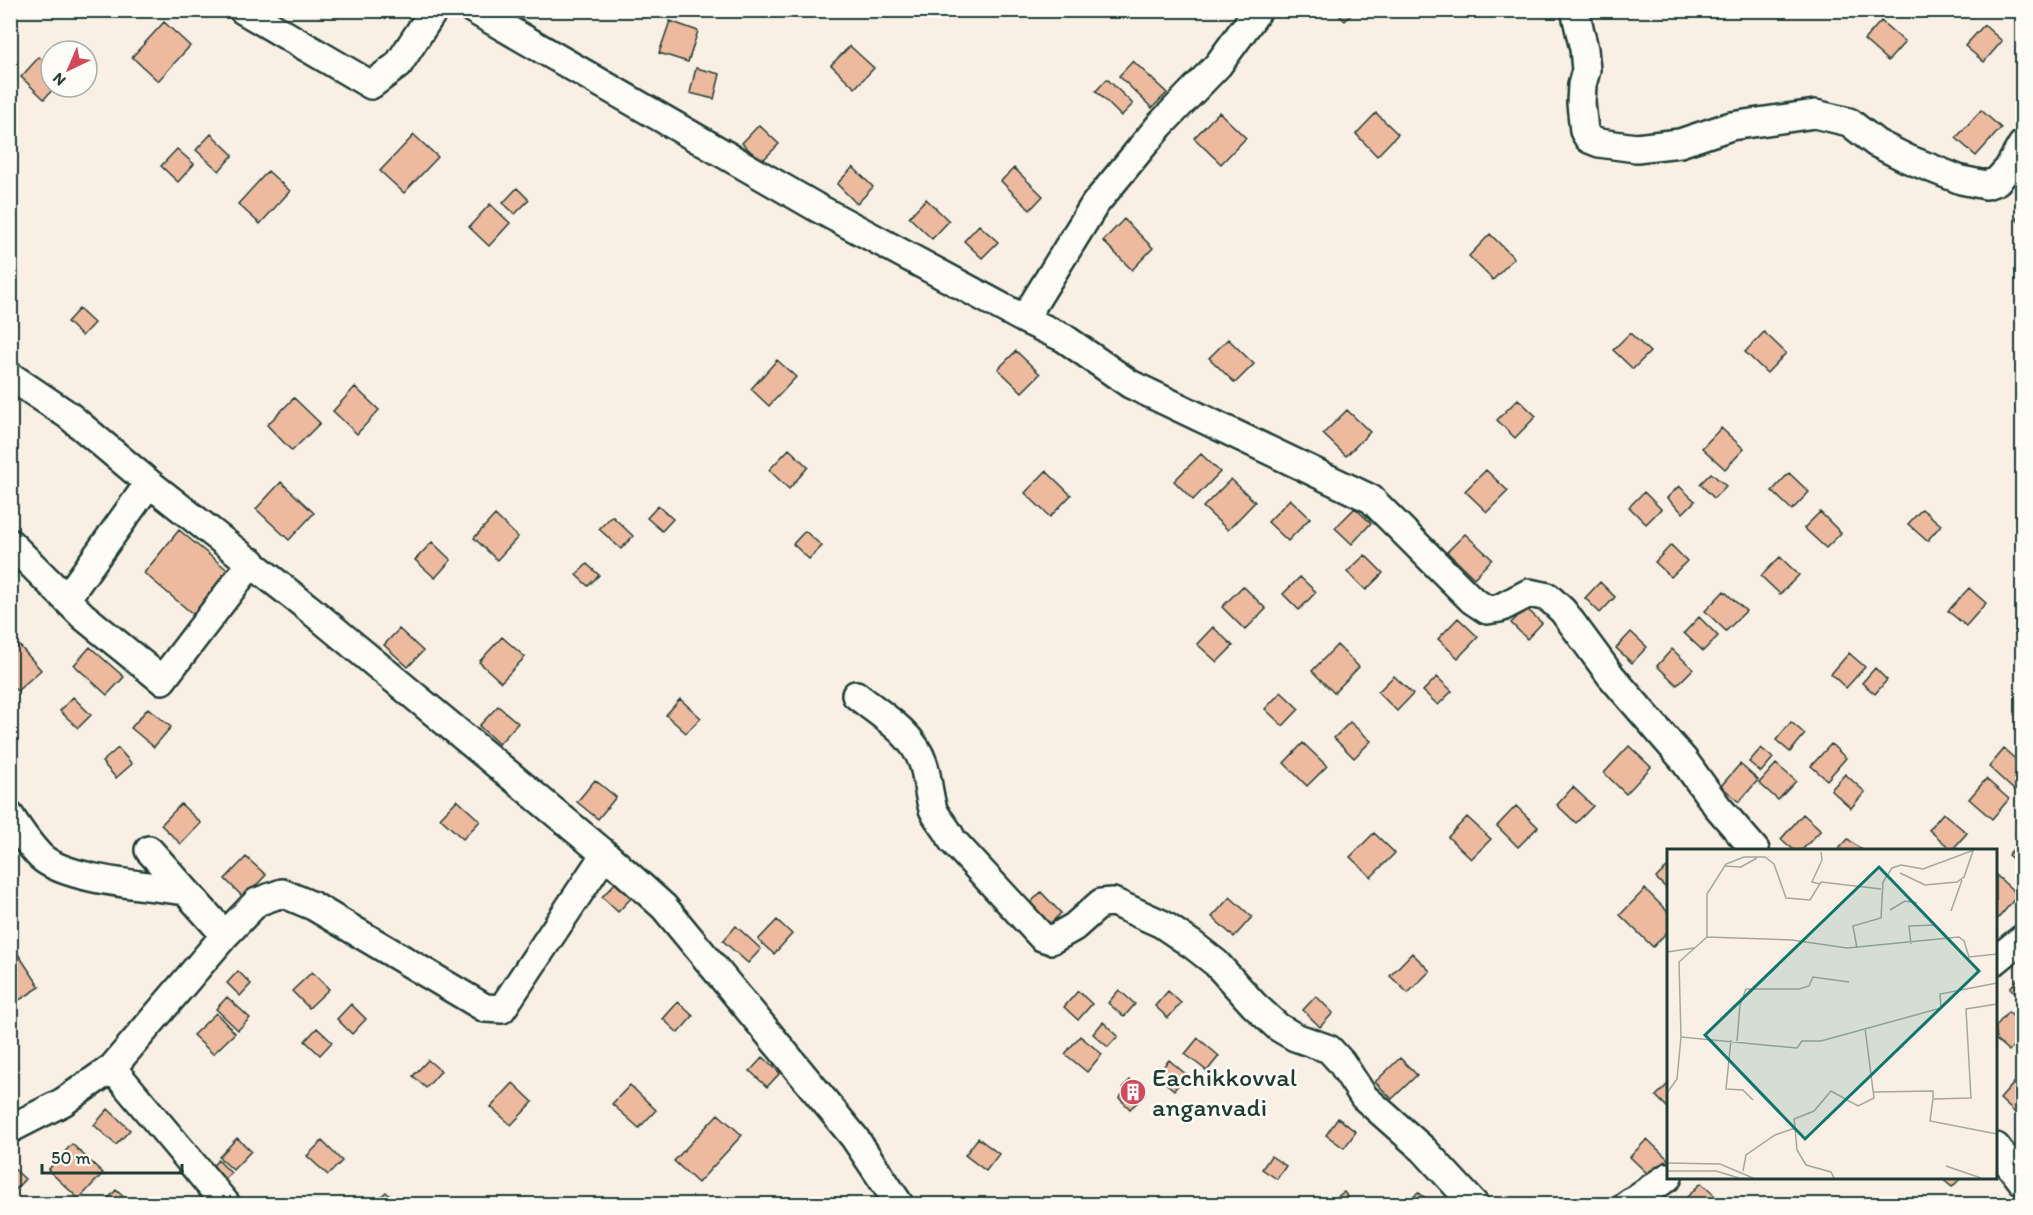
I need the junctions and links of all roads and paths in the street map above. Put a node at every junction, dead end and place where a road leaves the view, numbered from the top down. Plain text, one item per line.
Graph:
1 (243, 10) edge
2 (434, 10) edge
3 (474, 10) edge
4 (1258, 10) edge
5 (1575, 10) edge
6 (2022, 145) edge
7 (1024, 319) junction
8 (10, 376) edge
9 (149, 483) junction
10 (10, 543) edge
11 (252, 562) junction
12 (66, 599) junction
13 (856, 694) dead end
14 (10, 816) edge
15 (1754, 849) edge
16 (149, 850) dead end
17 (605, 854) junction
18 (185, 891) junction
19 (225, 935) junction
20 (2022, 939) edge
21 (1997, 958) edge
22 (112, 1068) junction
23 (10, 1129) edge
24 (1997, 1150) edge
25 (1667, 1178) edge
26 (2022, 1181) edge
27 (226, 1204) edge
28 (899, 1204) edge
29 (1474, 1204) edge
30 (1628, 1204) edge

1 - 2 street
3 - 7 street
4 - 7 street
5 - 6 street
7 - 15 street
8 - 9 street
9 - 11 street
9 - 12 street
10 - 12 street
11 - 12 street
11 - 17 street
13 - 29 street
14 - 18 street
16 - 18 street
17 - 19 street
17 - 28 street
18 - 19 street
19 - 22 street
20 - 21 street
22 - 23 street
22 - 27 street
24 - 26 street
25 - 30 street

